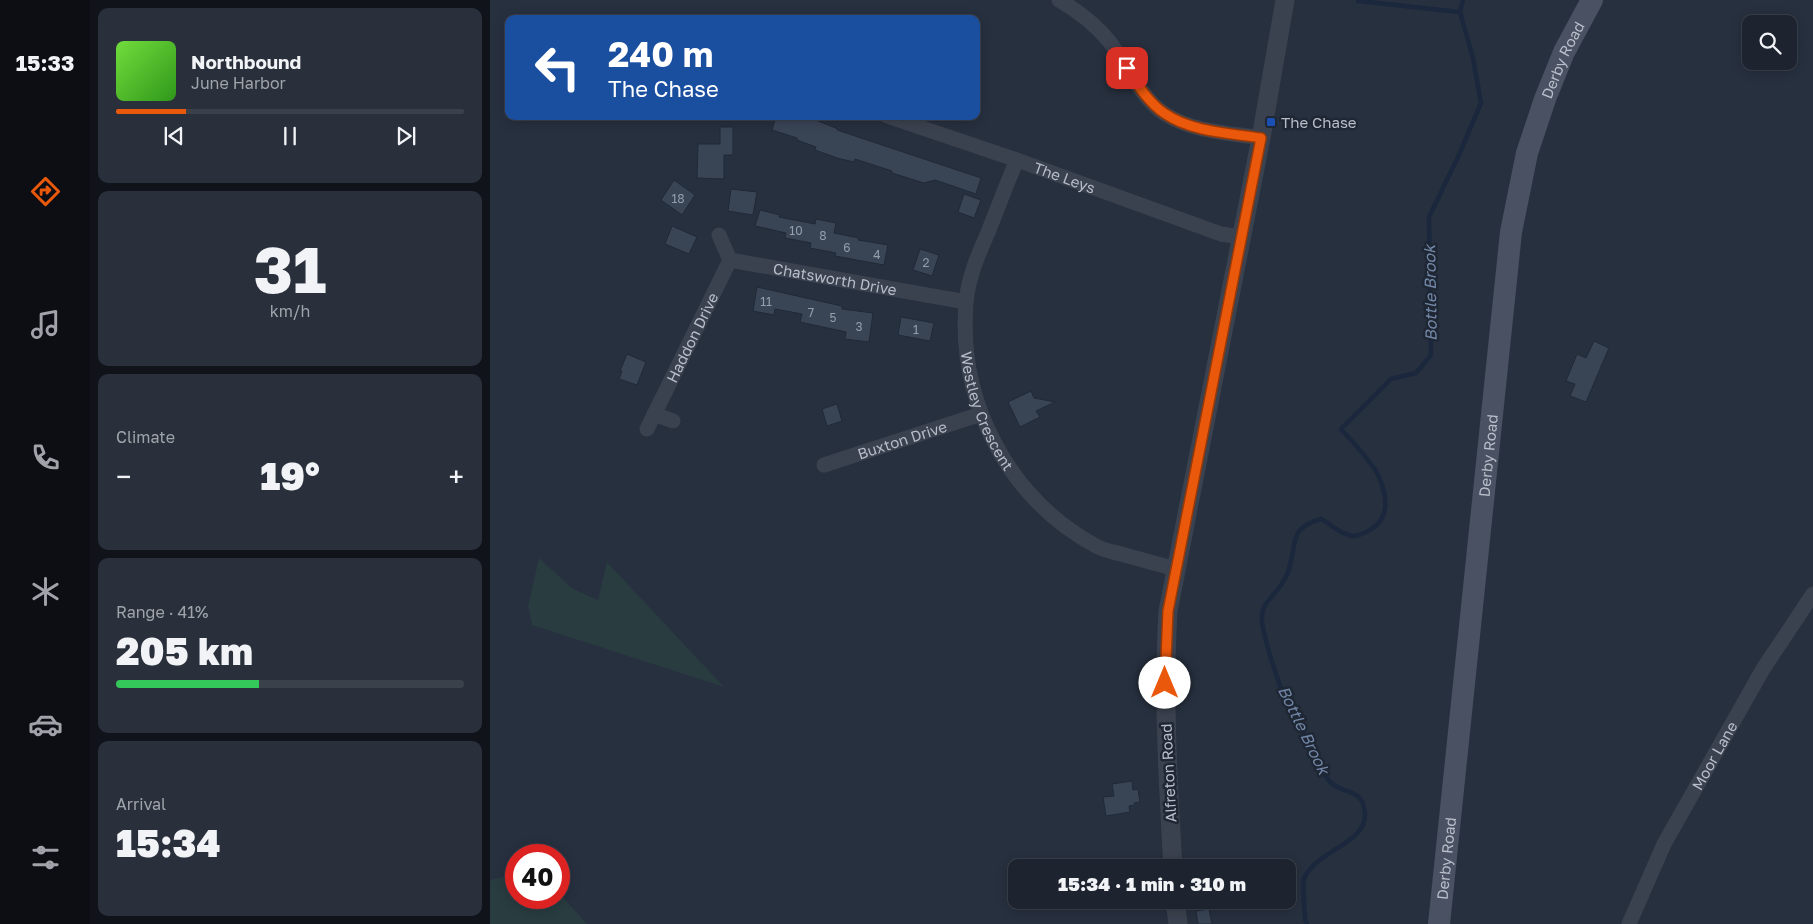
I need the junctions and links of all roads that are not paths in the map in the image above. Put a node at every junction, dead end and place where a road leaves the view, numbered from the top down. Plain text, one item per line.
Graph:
1 (1059, 0) edge
2 (1285, 0) edge
3 (1592, 0) edge
4 (898, 120) edge
5 (1261, 138) junction
6 (1017, 160) junction
7 (720, 234) dead end
8 (1241, 237) junction
9 (730, 260) junction
10 (966, 302) junction
11 (654, 414) junction
12 (981, 414) junction
13 (672, 421) dead end
14 (647, 430) dead end
15 (824, 464) dead end
16 (1176, 569) junction
17 (1813, 594) edge
18 (1173, 859) edge
19 (1176, 909) edge
20 (1178, 924) edge
21 (1438, 924) edge
22 (1629, 924) edge

1 - 5 street
2 - 5 street, Alfreton Road
3 - 21 main road, Derby Road
4 - 6 street, The Leys
5 - 8 street, Alfreton Road
6 - 8 street, The Leys
6 - 10 street, Westley Crescent
7 - 9 street
8 - 16 street, Alfreton Road
9 - 10 street, Chatsworth Drive
9 - 11 street, Haddon Drive
10 - 12 street, Westley Crescent
11 - 13 street
11 - 14 street, Haddon Drive
12 - 15 street, Buxton Drive
12 - 16 street, Westley Crescent
16 - 18 street, Alfreton Road
17 - 22 street, Moor Lane
19 - 20 street

